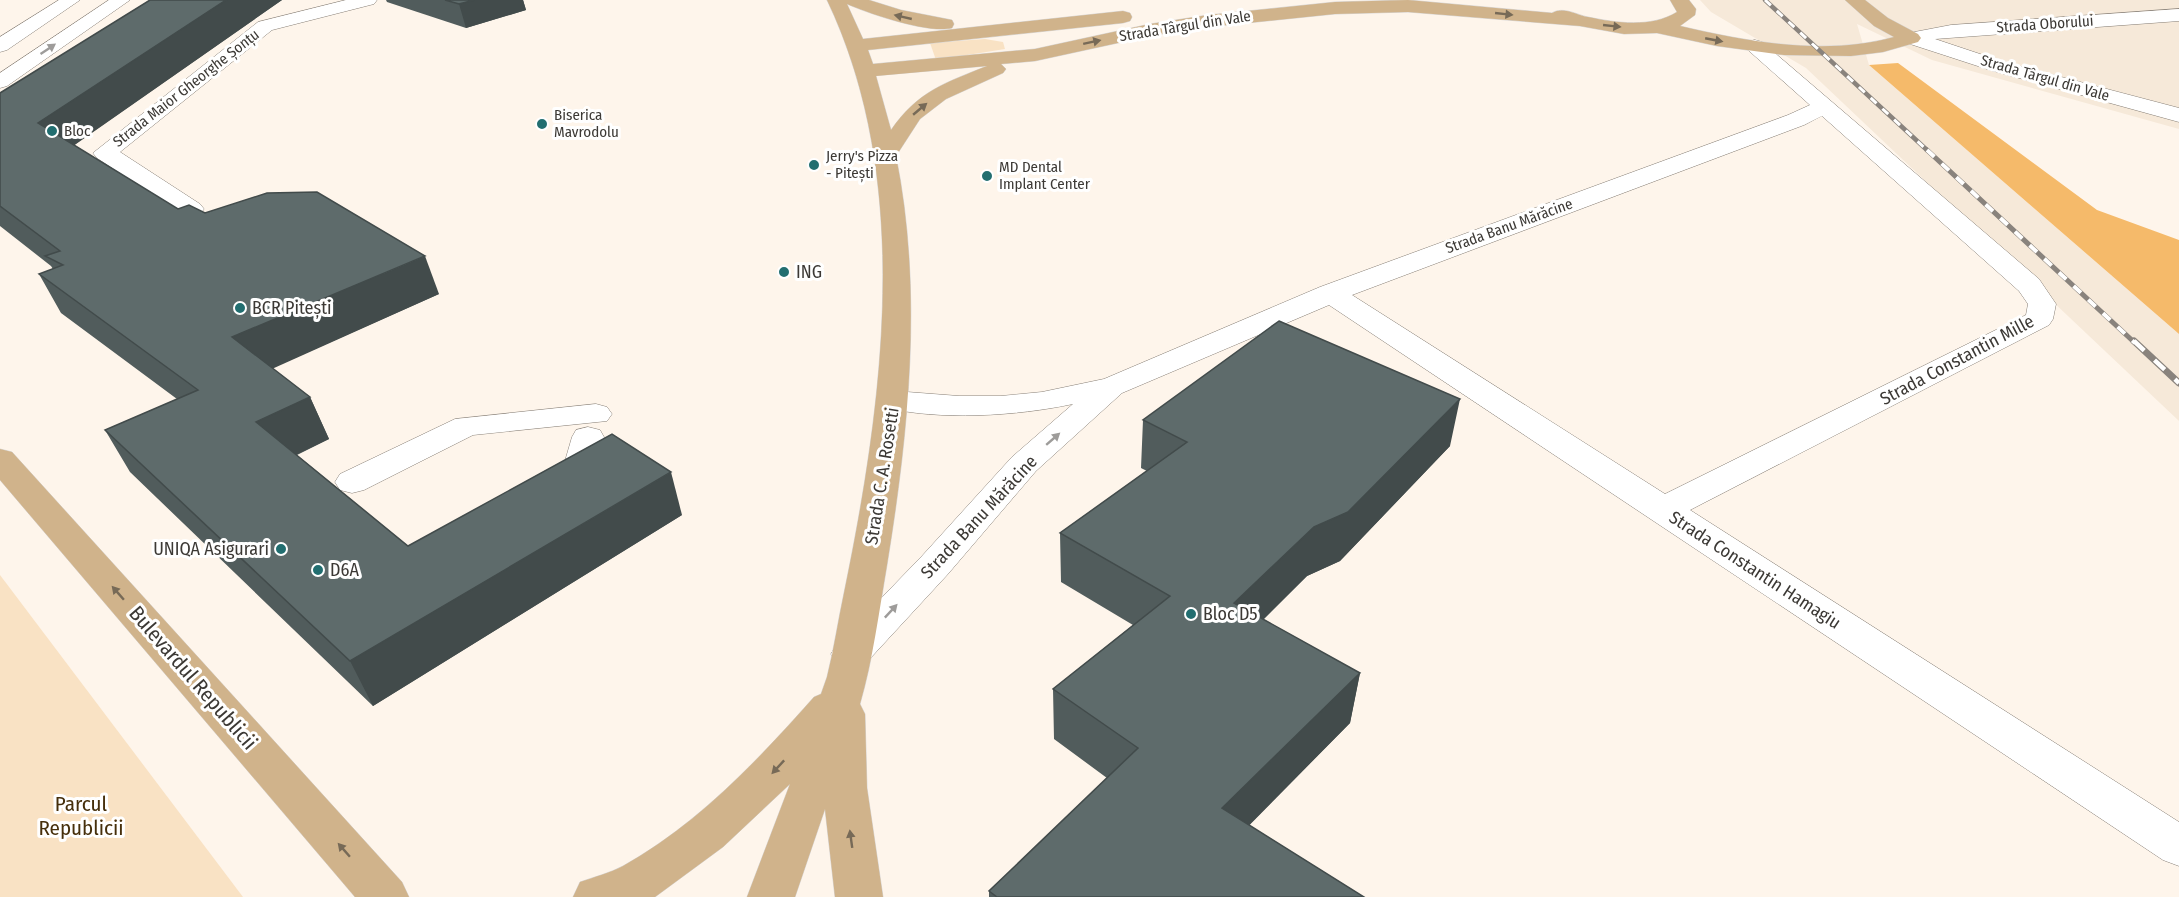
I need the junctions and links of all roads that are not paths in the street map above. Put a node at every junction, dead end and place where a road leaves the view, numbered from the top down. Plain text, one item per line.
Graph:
1 (71, 0) edge
2 (121, 0) edge
3 (368, 0) edge
4 (836, 0) edge
5 (853, 0) edge
6 (1307, 0) edge
7 (1539, 0) edge
8 (1854, 0) edge
9 (1683, 8) edge
10 (2179, 15) edge
11 (1579, 21) junction
12 (1657, 27) junction
13 (1003, 29) junction
14 (1911, 38) junction
15 (858, 45) junction
16 (0, 46) edge
17 (1755, 46) junction
18 (1035, 55) junction
19 (866, 71) junction
20 (0, 82) edge
21 (1824, 106) junction
22 (2179, 115) edge
23 (885, 155) junction
24 (191, 209) edge
25 (1330, 293) junction
26 (1113, 386) junction
27 (894, 400) junction
28 (0, 459) edge
29 (352, 482) dead end
30 (528, 497) edge
31 (1663, 510) junction
32 (847, 672) junction
33 (2179, 846) edge
34 (388, 896) edge
35 (597, 897) edge
36 (771, 897) edge
37 (859, 897) edge

1 - 16 street
20 -> 2 street
3 - 24 street, Strada Maior Gheorghe Șonțu
4 - 15 main road, Strada C. A. Rosetti
13 -> 5 main road
6 - 13 main road, Strada Târgul din Vale
7 - 11 main road
8 - 14 main road
9 - 12 main road
9 - 14 main road, Strada Târgul din Vale
10 - 14 street, Strada Oborului
11 -> 12 main road
18 -> 11 main road, Strada Târgul din Vale
12 -> 17 main road
13 - 15 main road, Strada Târgul din Vale
14 - 17 main road
14 - 22 street, Strada Târgul din Vale
15 - 19 main road, Strada C. A. Rosetti
17 - 21 street
18 - 19 main road, Strada Târgul din Vale
23 -> 18 main road
19 - 23 main road, Strada C. A. Rosetti
21 - 25 street, Strada Banu Mărăcine
21 - 31 street, Strada Constantin Mille
23 - 27 main road, Strada C. A. Rosetti
25 - 26 street, Strada Banu Mărăcine
25 - 31 street, Strada Constantin Hamagiu
26 - 27 street, Strada Banu Mărăcine
32 -> 26 street, Strada Banu Mărăcine
27 - 32 main road, Strada C. A. Rosetti
34 -> 28 main road, Bulevardul Republicii
29 - 30 street
31 - 33 street, Strada Constantin Hamagiu
32 -> 35 main road
32 - 36 main road, Strada C. A. Rosetti
37 -> 32 main road

